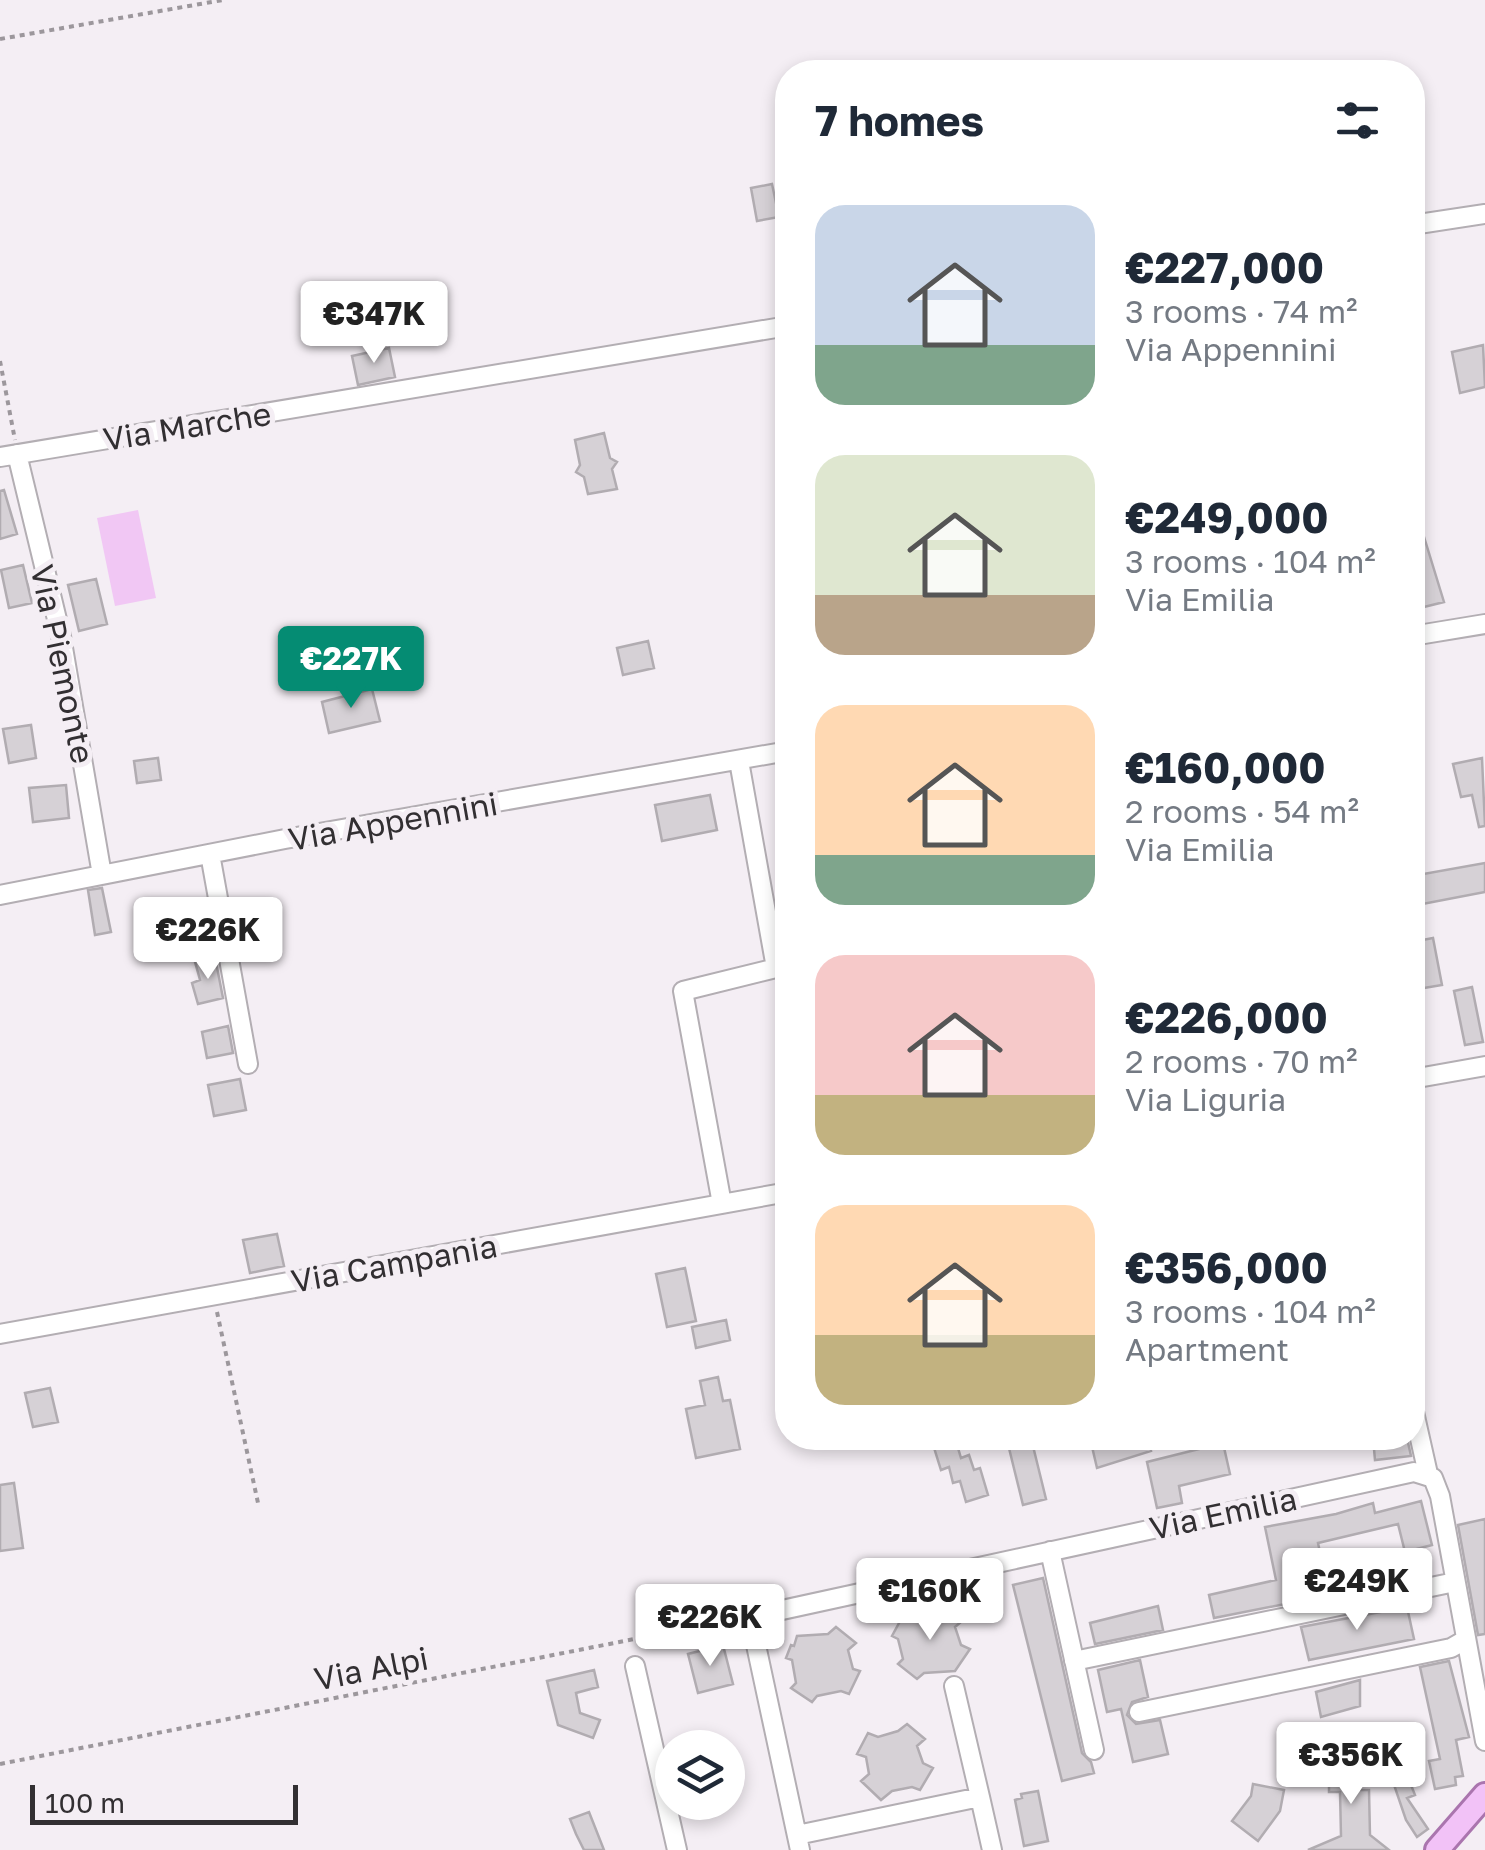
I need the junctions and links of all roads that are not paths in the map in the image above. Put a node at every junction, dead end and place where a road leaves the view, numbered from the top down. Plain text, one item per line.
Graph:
1 (1485, 214) edge
2 (1425, 224) edge
3 (775, 328) edge
4 (9, 456) edge
5 (1485, 624) edge
6 (1425, 634) edge
7 (775, 754) edge
8 (739, 761) junction
9 (210, 854) junction
10 (102, 875) junction
11 (0, 895) edge
12 (775, 962) edge
13 (775, 968) edge
14 (248, 1064) dead end
15 (1485, 1066) edge
16 (1425, 1077) edge
17 (775, 1194) edge
18 (722, 1204) junction
19 (0, 1334) edge
20 (1423, 1450) edge
21 (1428, 1474) junction
22 (1050, 1552) junction
23 (1455, 1582) junction
24 (1465, 1640) junction
25 (1074, 1661) junction
26 (635, 1666) dead end
27 (954, 1686) dead end
28 (1139, 1712) dead end
29 (1485, 1741) edge
30 (1094, 1750) dead end
31 (1485, 1795) edge
32 (980, 1797) junction
33 (798, 1842) edge
34 (676, 1850) edge
35 (992, 1850) edge
36 (1437, 1850) edge

1 - 2 street
3 - 4 street, Via Marche
4 - 10 street, Via Piemonte
5 - 6 street
7 - 8 street, Via Appennini
8 - 9 street, Via Appennini
8 - 12 street
9 - 10 street, Via Appennini
9 - 14 street
10 - 11 street, Via Appennini
13 - 18 street
15 - 16 street
17 - 18 street, Via Campania
18 - 19 street, Via Campania
20 - 21 street
21 - 22 street, Via Emilia
21 - 23 street
22 - 25 street
22 - 33 street, Via Emilia
23 - 24 street
23 - 25 street
24 - 28 street
24 - 29 street
25 - 30 street
26 - 34 street
27 - 32 street
31 - 36 main road
32 - 33 street
32 - 35 street

